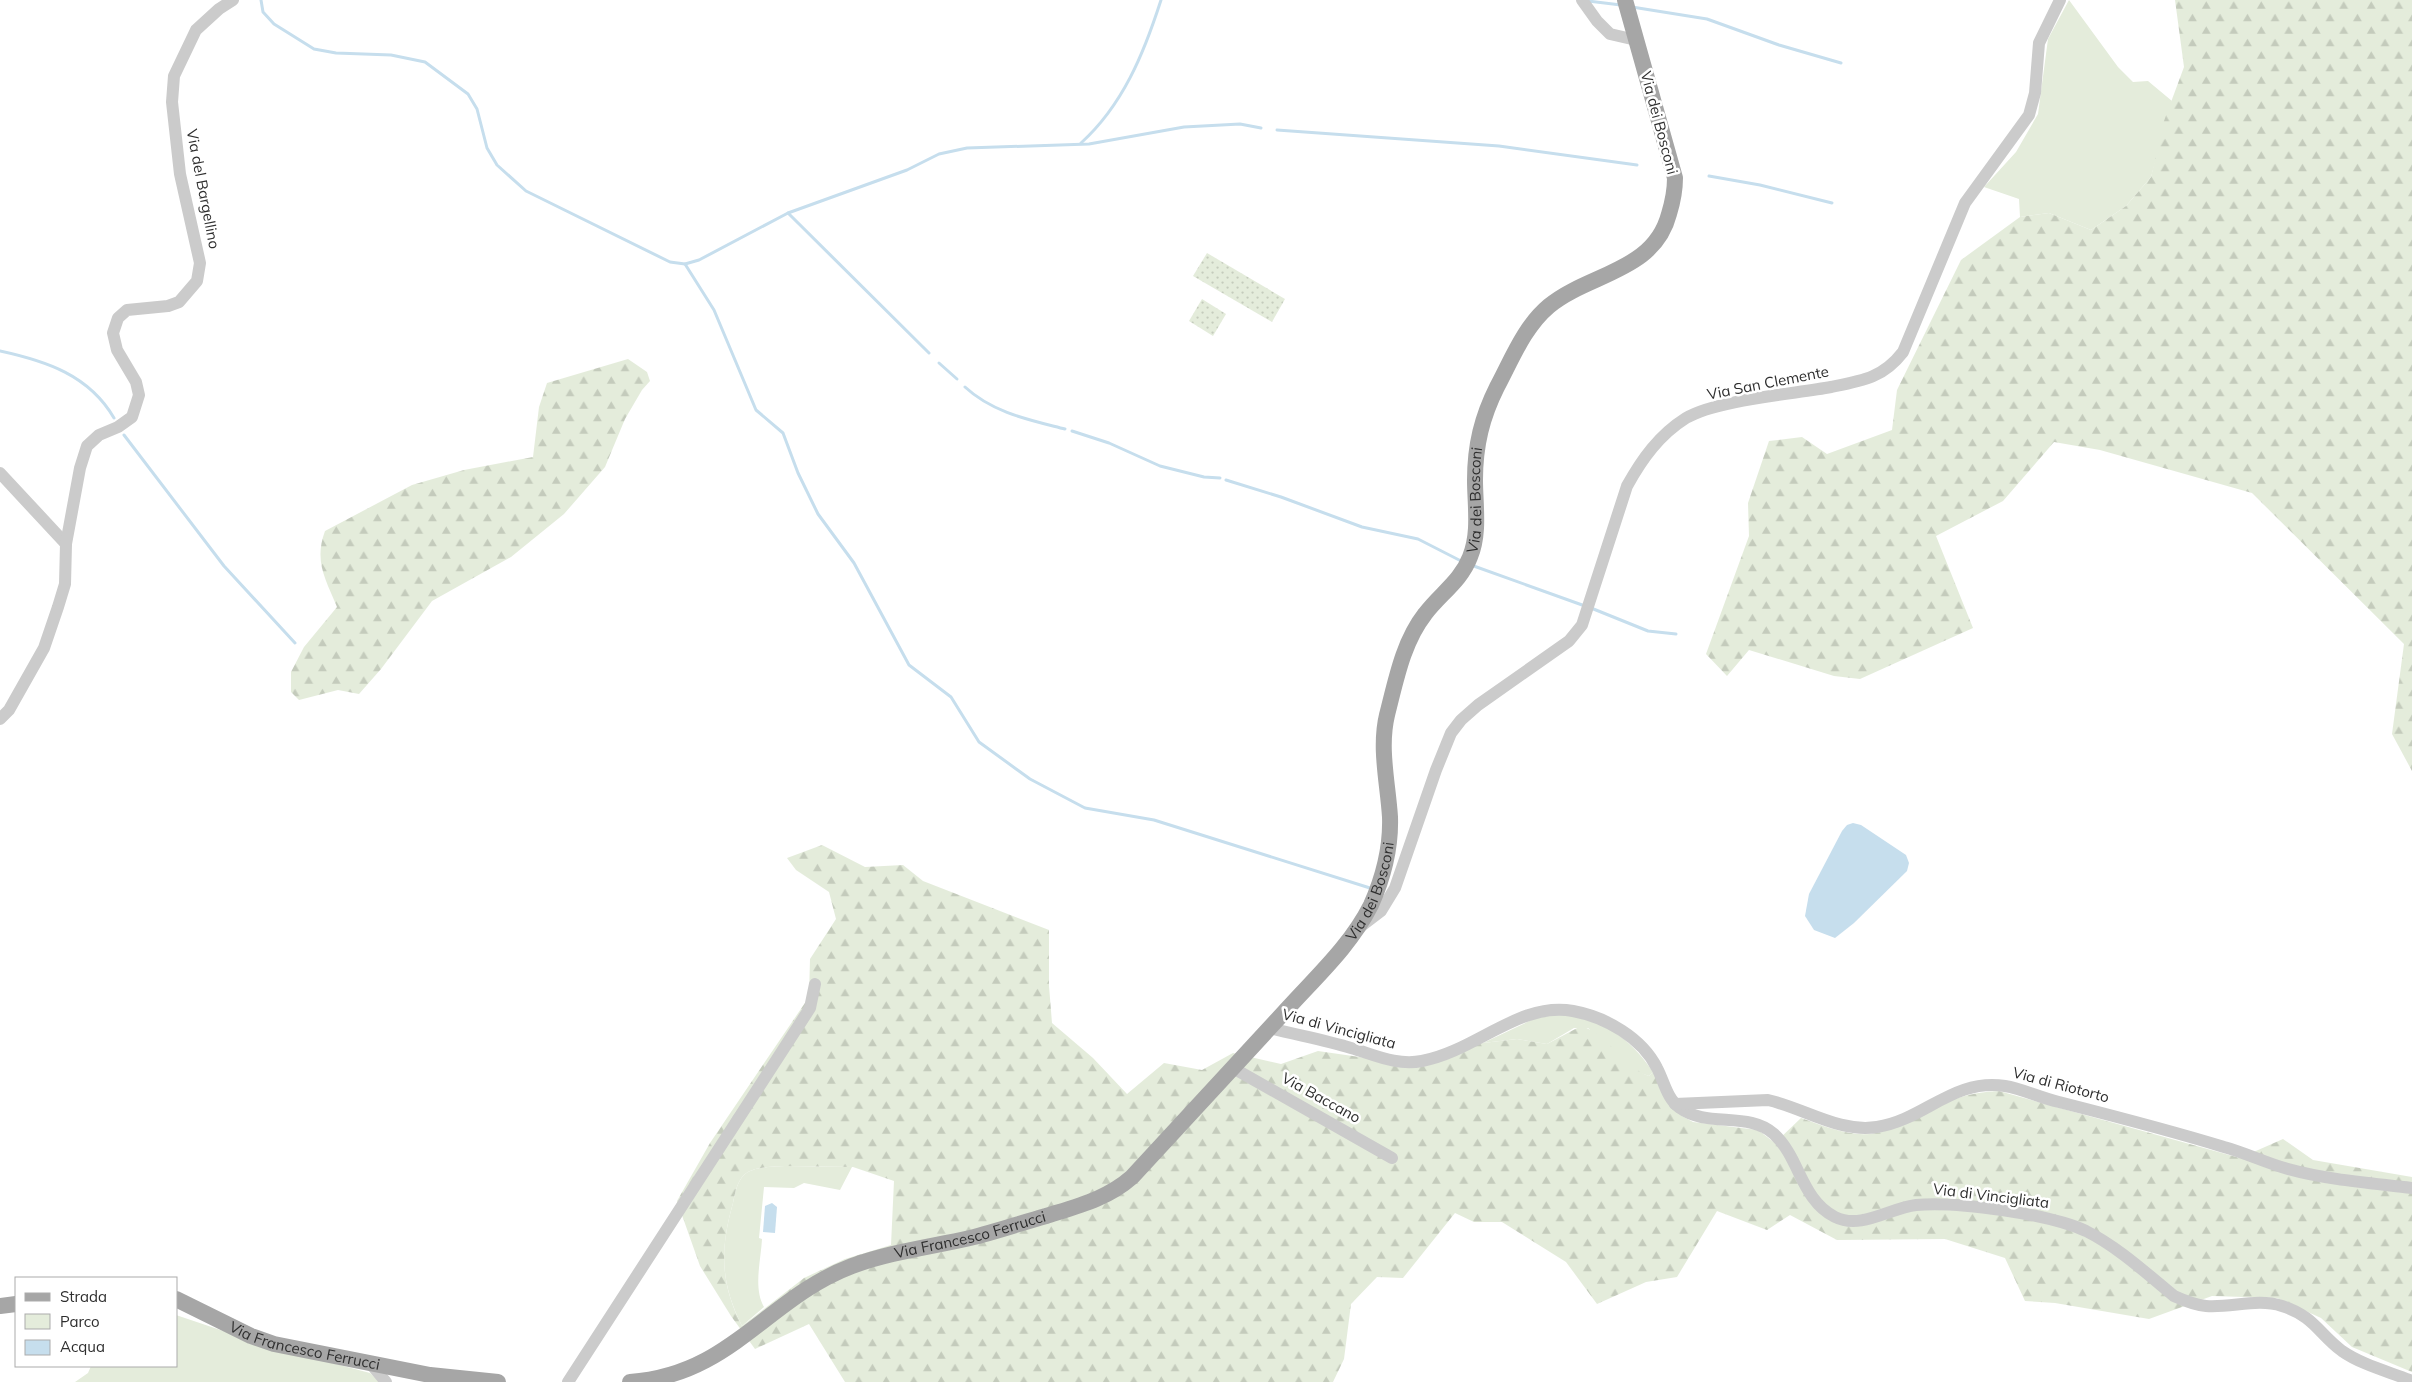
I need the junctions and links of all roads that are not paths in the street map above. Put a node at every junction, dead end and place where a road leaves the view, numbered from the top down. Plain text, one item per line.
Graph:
1 (233, 0) edge
2 (2060, 0) edge
3 (1584, 2) edge
4 (1626, 4) edge
5 (1636, 40) junction
6 (0, 473) edge
7 (66, 544) junction
8 (0, 719) edge
9 (1358, 928) junction
10 (815, 984) dead end
11 (1270, 1028) junction
12 (1233, 1068) junction
13 (1675, 1104) junction
14 (1392, 1158) dead end
15 (2412, 1188) edge
16 (178, 1300) edge
17 (15, 1304) edge
18 (0, 1306) edge
19 (370, 1363) junction
20 (2412, 1381) edge
21 (386, 1382) edge
22 (498, 1382) edge
23 (568, 1382) edge
24 (630, 1382) edge

1 - 7 street, Via del Bargellino
2 - 9 street, Via San Clemente
3 - 5 street
4 - 5 main road, Via dei Bosconi
5 - 9 main road, Via dei Bosconi
6 - 7 street
7 - 8 street, Via del Bargellino
9 - 11 main road, Via dei Bosconi
10 - 23 street
11 - 12 main road, Via Francesco Ferrucci
11 - 13 street, Via di Vincigliata
12 - 14 street, Via Baccano
12 - 24 main road, Via Francesco Ferrucci
13 - 15 street, Via di Riotorto
13 - 20 street, Via di Vincigliata
16 - 19 main road, Via Francesco Ferrucci
17 - 18 main road
19 - 21 street
19 - 22 main road, Via Francesco Ferrucci

